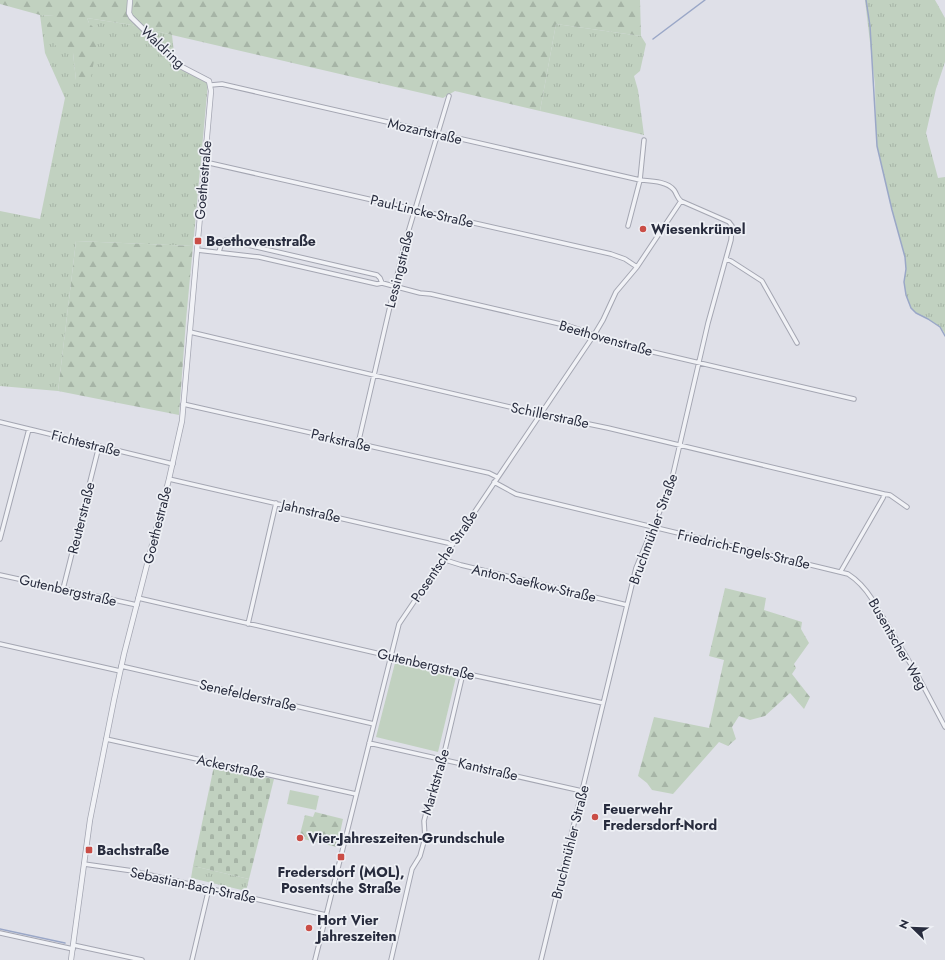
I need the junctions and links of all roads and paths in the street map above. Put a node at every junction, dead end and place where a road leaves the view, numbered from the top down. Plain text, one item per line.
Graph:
1 (130, 0) edge
2 (211, 85) junction
3 (449, 96) dead end
4 (438, 134) junction
5 (644, 140) dead end
6 (205, 162) junction
7 (640, 180) junction
8 (681, 201) junction
9 (415, 209) junction
10 (628, 226) dead end
11 (197, 250) junction
12 (219, 252) junction
13 (726, 259) junction
14 (637, 267) junction
15 (382, 282) junction
16 (394, 286) junction
17 (190, 332) junction
18 (594, 335) junction
19 (797, 343) dead end
20 (699, 363) junction
21 (373, 374) junction
22 (854, 399) dead end
23 (183, 404) junction
24 (540, 414) junction
25 (0, 422) edge
26 (29, 429) junction
27 (358, 444) junction
28 (680, 445) junction
29 (99, 446) junction
30 (173, 464) junction
31 (497, 477) junction
32 (169, 479) junction
33 (494, 482) junction
34 (884, 494) junction
35 (276, 503) junction
36 (907, 507) dead end
37 (654, 527) junction
38 (0, 539) edge
39 (452, 545) junction
40 (442, 559) junction
41 (840, 571) junction
42 (0, 575) edge
43 (63, 589) junction
44 (138, 598) junction
45 (137, 605) junction
46 (627, 605) junction
47 (248, 624) junction
48 (0, 644) edge
49 (390, 656) junction
50 (121, 668) junction
51 (463, 673) junction
52 (603, 703) junction
53 (374, 724) junction
54 (945, 727) edge
55 (106, 739) junction
56 (369, 743) junction
57 (442, 758) junction
58 (582, 791) junction
59 (356, 794) junction
60 (84, 864) junction
61 (209, 888) junction
62 (326, 915) junction
63 (0, 933) edge
64 (73, 947) junction
65 (71, 960) edge
66 (142, 960) edge
67 (192, 960) edge
68 (316, 960) edge
69 (391, 960) edge
70 (542, 960) edge

1 - 2 street, Waldring
2 - 4 street, Mozartstraße
2 - 6 street, Goethestraße
3 - 4 street, Lessingstraße
4 - 7 street, Mozartstraße
4 - 9 street, Lessingstraße
5 - 7 street
6 - 9 street, Paul-Lincke-Straße
6 - 11 street, Goethestraße
7 - 8 street, Bruchmühler Straße
7 - 10 street
8 - 13 street, Bruchmühler Straße
8 - 14 street, Posentsche Straße
9 - 14 street, Paul-Lincke-Straße
9 - 16 street, Lessingstraße
11 - 12 street, Beethovenstraße
11 - 17 street, Goethestraße
12 - 15 street, Beethovenstraße
12 - 15 street, Beethovenstraße
13 - 19 street
13 - 20 street, Bruchmühler Straße
14 - 18 street, Posentsche Straße
15 - 16 street, Beethovenstraße
16 - 18 street, Beethovenstraße
16 - 21 street, Lessingstraße
17 - 21 street, Schillerstraße
17 - 23 street, Goethestraße
18 - 20 street, Beethovenstraße
18 - 24 street, Posentsche Straße
20 - 22 street, Beethovenstraße
20 - 28 street, Bruchmühler Straße
21 - 24 street, Schillerstraße
21 - 27 street, Lessingstraße
23 - 27 street, Parkstraße
23 - 30 street, Goethestraße
24 - 28 street, Schillerstraße
24 - 31 street, Posentsche Straße
25 - 26 street, Fichtestraße
26 - 29 street, Fichtestraße
26 - 38 street
27 - 31 street, Parkstraße
28 - 34 street, Schillerstraße
28 - 37 street, Bruchmühler Straße
29 - 30 street, Fichtestraße
29 - 43 street, Reuterstraße
30 - 32 street, Goethestraße
31 - 33 street, Posentsche Straße
32 - 35 street, Jahnstraße
32 - 44 street, Goethestraße
33 - 37 street, Friedrich-Engels-Straße
33 - 39 street, Posentsche Straße
34 - 36 street, Schillerstraße
34 - 41 street
35 - 39 street, Jahnstraße
35 - 47 street
37 - 41 street, Friedrich-Engels-Straße
37 - 46 street, Bruchmühler Straße
39 - 40 street, Posentsche Straße
40 - 46 street, Anton-Saefkow-Straße
40 - 49 street, Posentsche Straße
41 - 54 street, Busentscher Weg
42 - 43 street, Gutenbergstraße
43 - 45 street, Gutenbergstraße
44 - 45 street, Goethestraße
44 - 47 street, Gutenbergstraße
45 - 50 street, Goethestraße
46 - 52 street, Bruchmühler Straße
47 - 49 street, Gutenbergstraße
48 - 50 street, Senefelderstraße
49 - 51 street, Gutenbergstraße
49 - 53 street, Posentsche Straße
50 - 53 street, Senefelderstraße
50 - 55 street, Goethestraße
51 - 52 street, Gutenbergstraße
51 - 57 street, Marktstraße
52 - 58 street, Bruchmühler Straße
53 - 56 street, Posentsche Straße
55 - 59 street, Ackerstraße
55 - 60 street, Goethestraße
56 - 57 street, Kantstraße
56 - 59 street, Posentsche Straße
57 - 58 street, Kantstraße
57 - 69 street, Marktstraße
58 - 70 street, Bruchmühler Straße
59 - 62 street, Posentsche Straße
60 - 61 street, Sebastian-Bach-Straße
60 - 64 street, Goethestraße
61 - 62 street, Sebastian-Bach-Straße
61 - 67 street
62 - 68 street, Posentsche Straße
63 - 64 street
64 - 65 street, Goethestraße
64 - 66 street

